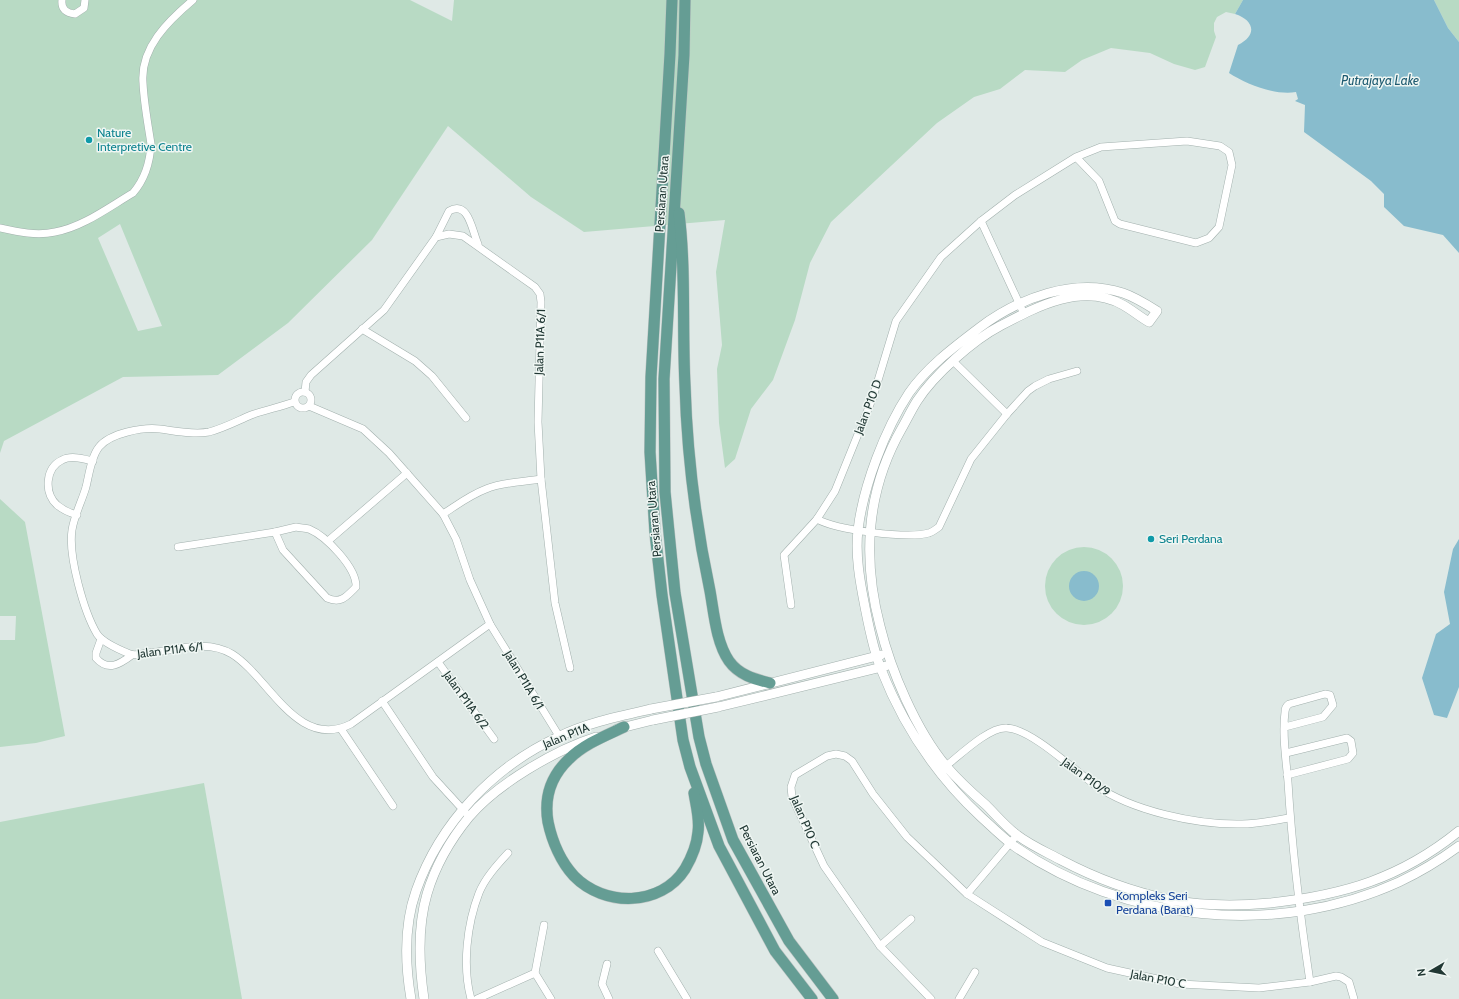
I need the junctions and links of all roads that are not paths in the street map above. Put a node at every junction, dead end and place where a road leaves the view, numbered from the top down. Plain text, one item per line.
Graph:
1 (59, 0) edge
2 (85, 0) edge
3 (193, 0) edge
4 (672, 0) edge
5 (685, 0) edge
6 (1076, 157) junction
7 (676, 185) junction
8 (981, 221) junction
9 (0, 228) edge
10 (436, 237) junction
11 (478, 245) junction
12 (1020, 304) junction
13 (1024, 314) junction
14 (362, 329) junction
15 (953, 361) junction
16 (1077, 372) dead end
17 (305, 392) junction
18 (294, 402) junction
19 (309, 406) junction
20 (1007, 414) junction
21 (466, 418) dead end
22 (93, 461) junction
23 (407, 474) junction
24 (541, 479) junction
25 (443, 514) junction
26 (77, 515) junction
27 (817, 519) junction
28 (858, 530) junction
29 (869, 531) junction
30 (275, 532) junction
31 (328, 541) junction
32 (178, 547) dead end
33 (791, 605) dead end
34 (490, 624) junction
35 (101, 639) junction
36 (887, 653) junction
37 (132, 655) junction
38 (877, 656) junction
39 (438, 662) junction
40 (891, 664) junction
41 (880, 667) junction
42 (570, 668) dead end
43 (770, 683) junction
44 (382, 701) junction
45 (624, 727) junction
46 (1284, 727) junction
47 (341, 729) junction
48 (559, 736) junction
49 (494, 739) dead end
50 (1286, 753) junction
51 (946, 766) junction
52 (690, 767) junction
53 (1288, 775) junction
54 (393, 806) dead end
55 (462, 809) junction
56 (469, 817) junction
57 (1290, 818) junction
58 (1459, 831) edge
59 (1016, 835) junction
60 (1010, 843) junction
61 (1459, 846) edge
62 (508, 853) dead end
63 (967, 894) junction
64 (1298, 900) junction
65 (1299, 910) junction
66 (911, 919) dead end
67 (544, 925) dead end
68 (880, 946) junction
69 (658, 951) dead end
70 (607, 964) dead end
71 (975, 972) dead end
72 (535, 973) junction
73 (1310, 982) junction
74 (411, 999) edge
75 (424, 999) edge
76 (471, 999) edge
77 (477, 999) edge
78 (551, 999) edge
79 (609, 999) edge
80 (687, 999) edge
81 (812, 999) edge
82 (833, 999) edge
83 (931, 999) edge
84 (959, 999) edge
85 (1354, 999) edge

1 - 2 street
3 - 9 street
4 - 52 main road, Persiaran Utara
5 - 7 main road, Persiaran Utara
6 - 6 street, Jalan P10 D
6 - 8 street, Jalan P10 D
7 - 43 main road
7 - 82 main road, Persiaran Utara
8 - 12 street
8 - 27 street, Jalan P10 D
10 - 11 street, Jalan P11A 6/1
10 - 11 street
10 - 14 street
11 - 24 street, Jalan P11A 6/1
12 - 13 street
12 - 13 street
12 - 28 street
13 - 15 street
14 - 17 street
14 - 21 street
15 - 20 street
15 - 29 street
16 - 20 street
17 - 18 street
17 - 19 street
18 - 19 street
18 - 22 street
19 - 23 street, Jalan P11A 6/1
20 - 29 street
22 - 26 street
22 - 26 street
23 - 25 street, Jalan P11A 6/1
23 - 31 street
24 - 25 street
24 - 42 street, Jalan P11A 6/1
25 - 34 street, Jalan P11A 6/1
26 - 35 street
27 - 28 street
27 - 33 street, Jalan P10 D
28 - 29 street
28 - 38 street
29 - 36 street
30 - 31 street
30 - 31 street
30 - 32 street
34 - 39 street
34 - 48 street, Jalan P11A 6/1
35 - 37 street, Jalan P11A 6/1
35 - 37 street
36 - 38 street, Jalan P11A
36 - 40 street
37 - 47 street, Jalan P11A 6/1
38 - 41 street
38 - 43 street, Jalan P11A
39 - 44 street
39 - 49 street, Jalan P11A 6/2
40 - 41 street, Jalan P11A
40 - 51 street
41 - 45 street, Jalan P11A, bridge
41 - 60 street
43 - 48 street, Jalan P11A, bridge
44 - 47 street
44 - 55 street
45 - 52 main road
45 - 56 street, Jalan P11A
46 - 46 street
46 - 50 street
47 - 54 street
48 - 55 street, Jalan P11A
50 - 53 street
50 - 53 street
51 - 57 street, Jalan P10/9
51 - 59 street
52 - 81 main road, Persiaran Utara
53 - 57 street
55 - 56 street
55 - 74 street, Jalan P11A
56 - 75 street, Jalan P11A
57 - 64 street
58 - 64 street
59 - 60 street
59 - 64 street
60 - 63 street
60 - 65 street
61 - 65 street
62 - 76 street
63 - 68 street, Jalan P10 C
63 - 73 street, Jalan P10 C
64 - 65 street
65 - 73 street
66 - 68 street
67 - 72 street
68 - 83 street, Jalan P10 C
69 - 80 street
70 - 79 street
71 - 84 street
72 - 77 street
72 - 78 street
73 - 85 street, Jalan P10 C

